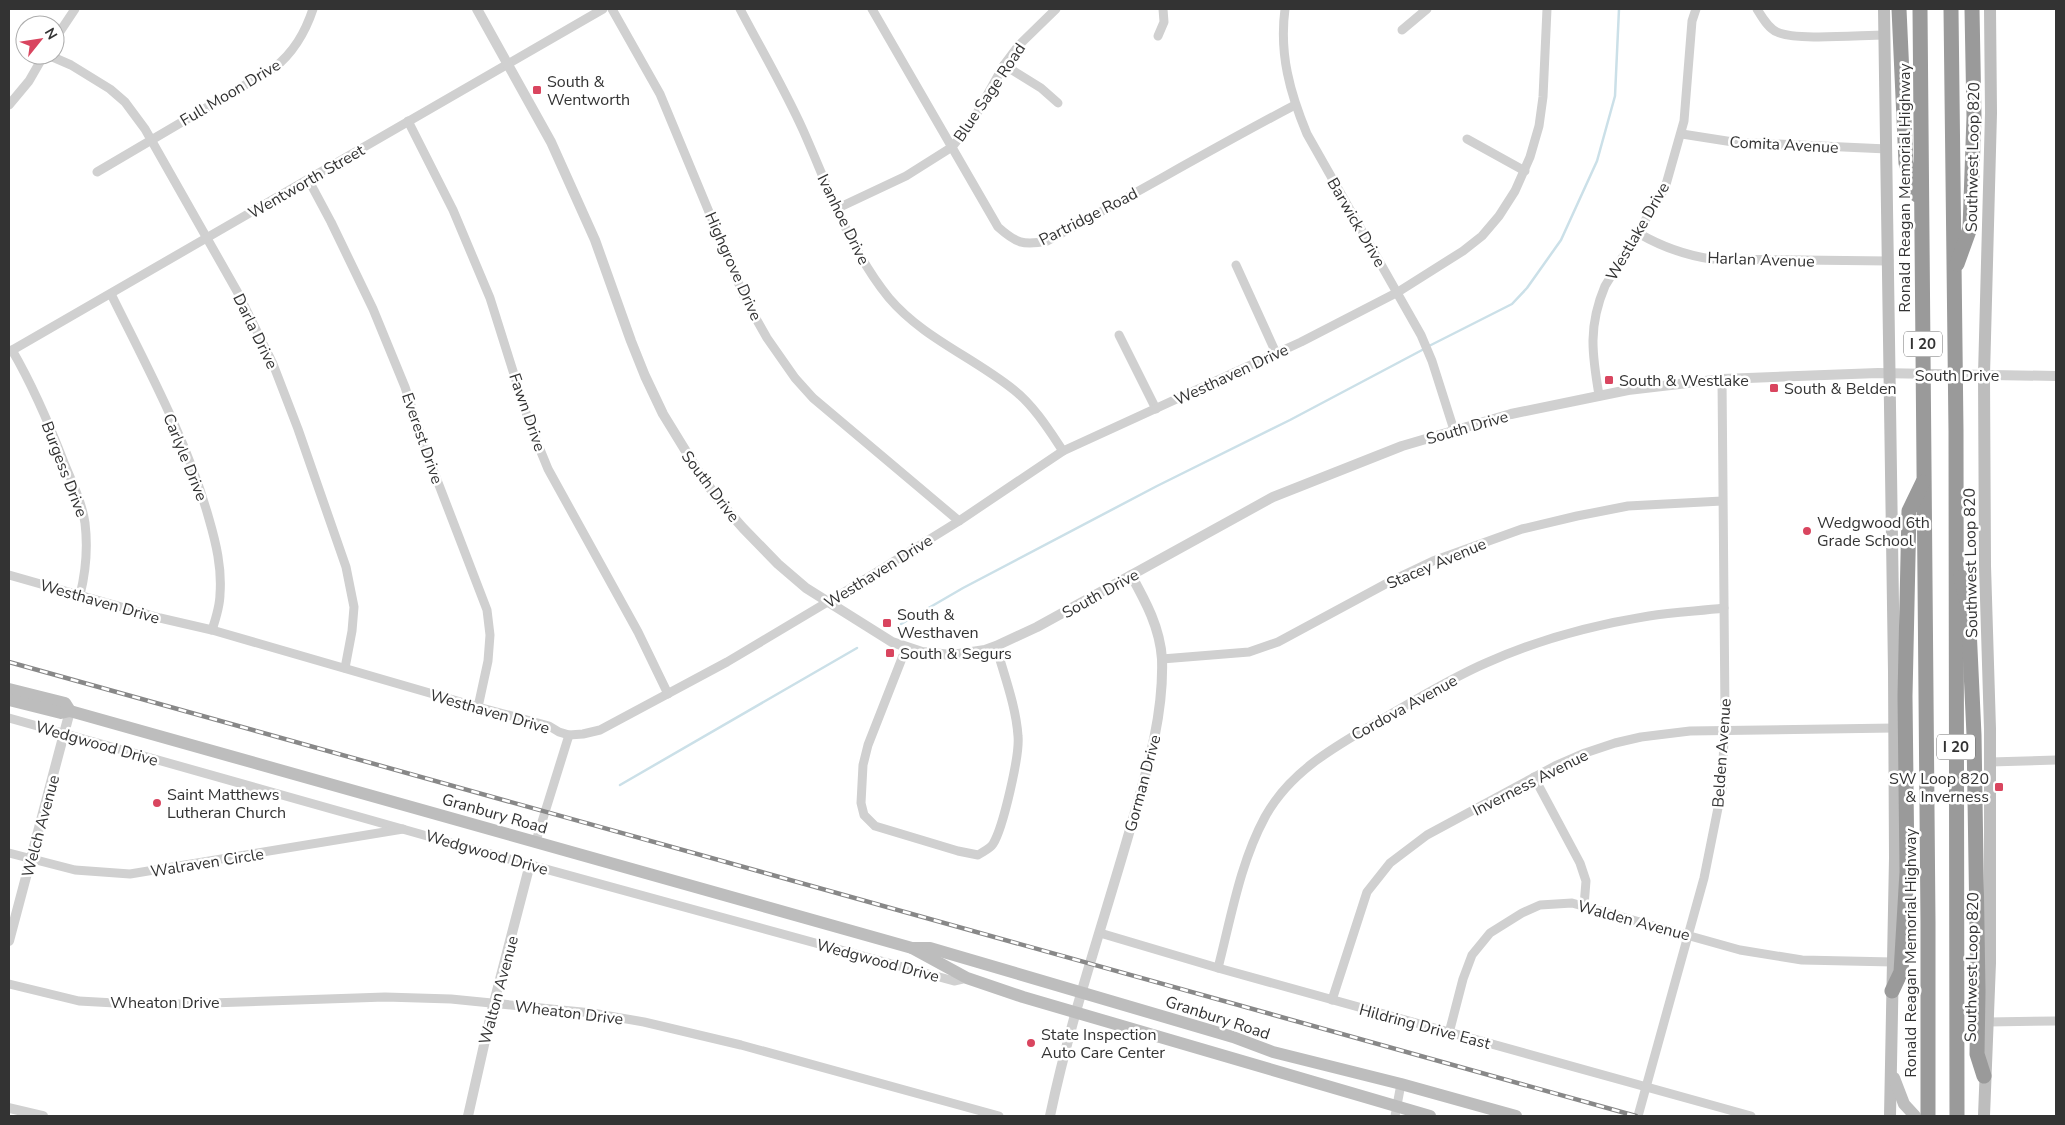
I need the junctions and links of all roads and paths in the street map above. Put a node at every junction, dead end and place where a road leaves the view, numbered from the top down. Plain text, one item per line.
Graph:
1 (75, 9) edge
2 (313, 9) edge
3 (477, 9) edge
4 (602, 9) edge
5 (612, 9) edge
6 (740, 9) edge
7 (872, 9) edge
8 (1056, 9) edge
9 (1163, 9) edge
10 (1286, 9) edge
11 (1427, 9) edge
12 (1547, 9) edge
13 (1696, 9) edge
14 (1757, 9) edge
15 (1884, 9) edge
16 (1900, 9) edge
17 (1920, 9) edge
18 (1951, 9) edge
19 (1972, 9) edge
20 (1990, 9) edge
21 (65, 24) edge
22 (1402, 30) dead end
23 (1885, 35) junction
24 (1158, 36) dead end
25 (65, 63) edge
26 (507, 63) junction
27 (39, 65) edge
28 (1004, 65) junction
29 (1058, 103) dead end
30 (9, 105) edge
31 (1295, 105) junction
32 (408, 121) junction
33 (1682, 134) junction
34 (1467, 139) dead end
35 (151, 140) junction
36 (952, 147) junction
37 (1887, 149) junction
38 (1525, 171) junction
39 (96, 172) dead end
40 (308, 179) junction
41 (838, 208) junction
42 (1921, 209) junction
43 (1638, 233) junction
44 (207, 238) junction
45 (1889, 261) junction
46 (1236, 265) dead end
47 (1954, 272) junction
48 (1398, 292) junction
49 (111, 294) junction
50 (1120, 335) dead end
51 (10, 351) edge
52 (1276, 353) junction
53 (1894, 374) junction
54 (1978, 375) junction
55 (2056, 376) edge
56 (1722, 379) junction
57 (1599, 395) junction
58 (1156, 409) junction
59 (1454, 430) junction
60 (1063, 452) junction
61 (1924, 479) junction
62 (1722, 501) junction
63 (959, 521) junction
64 (1955, 557) junction
65 (9, 575) edge
66 (1131, 575) junction
67 (80, 595) junction
68 (827, 602) junction
69 (1724, 608) junction
70 (212, 630) junction
71 (996, 646) junction
72 (906, 648) junction
73 (1162, 659) junction
74 (345, 668) junction
75 (9, 689) edge
76 (668, 694) junction
77 (9, 700) edge
78 (478, 707) junction
79 (70, 711) junction
80 (9, 718) edge
81 (1894, 728) junction
82 (1724, 730) junction
83 (65, 734) junction
84 (569, 735) junction
85 (2056, 760) edge
86 (1990, 762) junction
87 (1534, 777) junction
88 (406, 829) junction
89 (536, 841) junction
90 (9, 853) edge
91 (31, 860) junction
92 (530, 864) junction
93 (1584, 906) junction
94 (1100, 933) junction
95 (1688, 935) junction
96 (9, 941) edge
97 (912, 948) junction
98 (1893, 962) junction
99 (1218, 968) junction
100 (967, 978) junction
101 (1041, 981) junction
102 (9, 984) edge
103 (1081, 991) junction
104 (1892, 991) junction
105 (1332, 1000) junction
106 (494, 1002) junction
107 (1075, 1014) junction
108 (2056, 1021) edge
109 (1987, 1022) junction
110 (1449, 1032) junction
111 (1891, 1068) junction
112 (1984, 1076) junction
113 (1401, 1084) junction
114 (1647, 1087) junction
115 (1984, 1100) junction
116 (9, 1108) edge
117 (1396, 1111) edge
118 (43, 1116) edge
119 (468, 1116) edge
120 (999, 1116) edge
121 (1050, 1116) edge
122 (1430, 1116) edge
123 (1516, 1116) edge
124 (1638, 1116) edge
125 (1751, 1116) edge
126 (1890, 1116) edge
127 (1915, 1116) edge
128 (1928, 1116) edge
129 (1957, 1116) edge
130 (1974, 1116) edge
131 (1984, 1116) edge

1 - 21 street
2 - 35 street, Full Moon Drive
3 - 26 street, South Drive
4 - 26 street, Wentworth Street
5 - 63 street, Highgrove Drive
6 - 41 street, Ivanhoe Drive
7 - 36 street, Partridge Road
8 - 28 street, Blue Sage Road
9 - 24 street
10 - 31 street, Barwick Drive
11 - 22 street
12 - 38 street, Westhaven Drive
13 - 33 street, Westlake Drive
14 - 23 street
15 - 23 main road
16 - 42 highway
17 - 42 highway, Ronald Reagan Memorial Highway / I 20
18 - 47 highway, I 20
19 - 47 highway
20 - 54 main road, Southwest Loop 820
23 - 37 main road
25 - 35 street, Darla Drive
26 - 32 street, Wentworth Street
26 - 68 street, South Drive
27 - 30 street
28 - 29 street
28 - 36 street, Blue Sage Road
31 - 36 street, Partridge Road
31 - 48 street, Barwick Drive
32 - 40 street, Wentworth Street
32 - 76 street, Fawn Drive
33 - 37 street, Comita Avenue
33 - 43 street, Westlake Drive
34 - 38 street
35 - 39 street, Full Moon Drive
35 - 44 street, Darla Drive
36 - 41 street, Blue Sage Road
37 - 45 main road
38 - 48 street, Westhaven Drive
40 - 44 street, Wentworth Street
40 - 78 street, Everest Drive
41 - 60 street, Ivanhoe Drive
42 - 61 highway, Ronald Reagan Memorial Highway / I 20
43 - 45 street, Harlan Avenue
43 - 57 street, Westlake Drive
44 - 49 street, Wentworth Street
44 - 74 street, Darla Drive
45 - 53 main road
46 - 52 street
47 - 64 highway, I 20
48 - 52 street, Westhaven Drive
48 - 59 street, Barwick Drive
49 - 51 street, Wentworth Street
49 - 70 street, Carlyle Drive
50 - 58 street
51 - 67 street, Burgess Drive
52 - 58 street, Westhaven Drive
53 - 54 street, South Drive
53 - 56 street, South Drive
53 - 81 main road
54 - 55 street, South Drive
54 - 86 main road, Southwest Loop 820
56 - 57 street, South Drive
56 - 62 street, Belden Avenue
57 - 59 street, South Drive
58 - 60 street, Westhaven Drive
59 - 66 street, South Drive
60 - 63 street, Westhaven Drive
61 - 104 highway
61 - 128 highway, Ronald Reagan Memorial Highway / I 20
62 - 69 street, Belden Avenue
62 - 73 street, Stacey Avenue
63 - 68 street, Westhaven Drive
64 - 112 highway
64 - 129 highway, I 20
65 - 67 street, Westhaven Drive
66 - 71 street, South Drive
66 - 73 street, Gorman Drive
67 - 70 street, Westhaven Drive
68 - 72 street, South Drive
68 - 76 street, Westhaven Drive
69 - 82 street, Belden Avenue
69 - 99 street, Cordova Avenue
70 - 74 street, Westhaven Drive
71 - 72 street, South Drive
71 - 72 street
73 - 94 street, Gorman Drive
74 - 78 street, Westhaven Drive
75 - 79 main road, Granbury Road
76 - 84 street, Westhaven Drive
77 - 79 main road, Granbury Road
78 - 84 street, Westhaven Drive
79 - 83 street, Welch Avenue
79 - 89 main road, Granbury Road
80 - 83 street, Wedgwood Drive
81 - 82 street, Inverness Avenue
81 - 98 main road
82 - 87 street, Inverness Avenue
82 - 95 street, Belden Avenue
83 - 88 street, Wedgwood Drive
83 - 91 street, Welch Avenue
84 - 89 street
85 - 86 street
86 - 109 main road, Southwest Loop 820
87 - 93 street
87 - 105 street, Inverness Avenue
88 - 91 street, Walraven Circle
88 - 92 street, Wedgwood Drive
89 - 97 main road, Granbury Road
90 - 91 street, Walraven Circle
91 - 96 street, Welch Avenue
92 - 100 street, Wedgwood Drive
92 - 106 street, Walton Avenue
93 - 95 street, Walden Avenue
93 - 110 street, Walden Avenue
94 - 99 street, Hildring Drive East
94 - 103 street, Gorman Drive
95 - 98 street, Walden Avenue
95 - 114 street, Belden Avenue
97 - 100 main road, Granbury Road
97 - 101 main road, Granbury Road
98 - 104 main road
99 - 105 street, Hildring Drive East
100 - 101 main road
100 - 107 main road, Granbury Road
101 - 103 main road, Granbury Road
102 - 106 street, Wheaton Drive
103 - 107 street, Gorman Drive
103 - 113 main road, Granbury Road
104 - 111 main road
105 - 110 street, Hildring Drive East
106 - 119 street, Walton Avenue
106 - 120 street, Wheaton Drive
107 - 117 main road, Granbury Road
107 - 121 street, Gorman Drive
108 - 109 street
109 - 112 main road, Southwest Loop 820
110 - 114 street, Hildring Drive East
111 - 126 main road
111 - 127 main road
112 - 115 main road, Southwest Loop 820
113 - 117 street
113 - 123 main road, Granbury Road
114 - 124 street, Belden Avenue
114 - 125 street, Hildring Drive East
115 - 130 main road
115 - 131 main road, Southwest Loop 820
116 - 118 street
117 - 122 main road, Granbury Road

